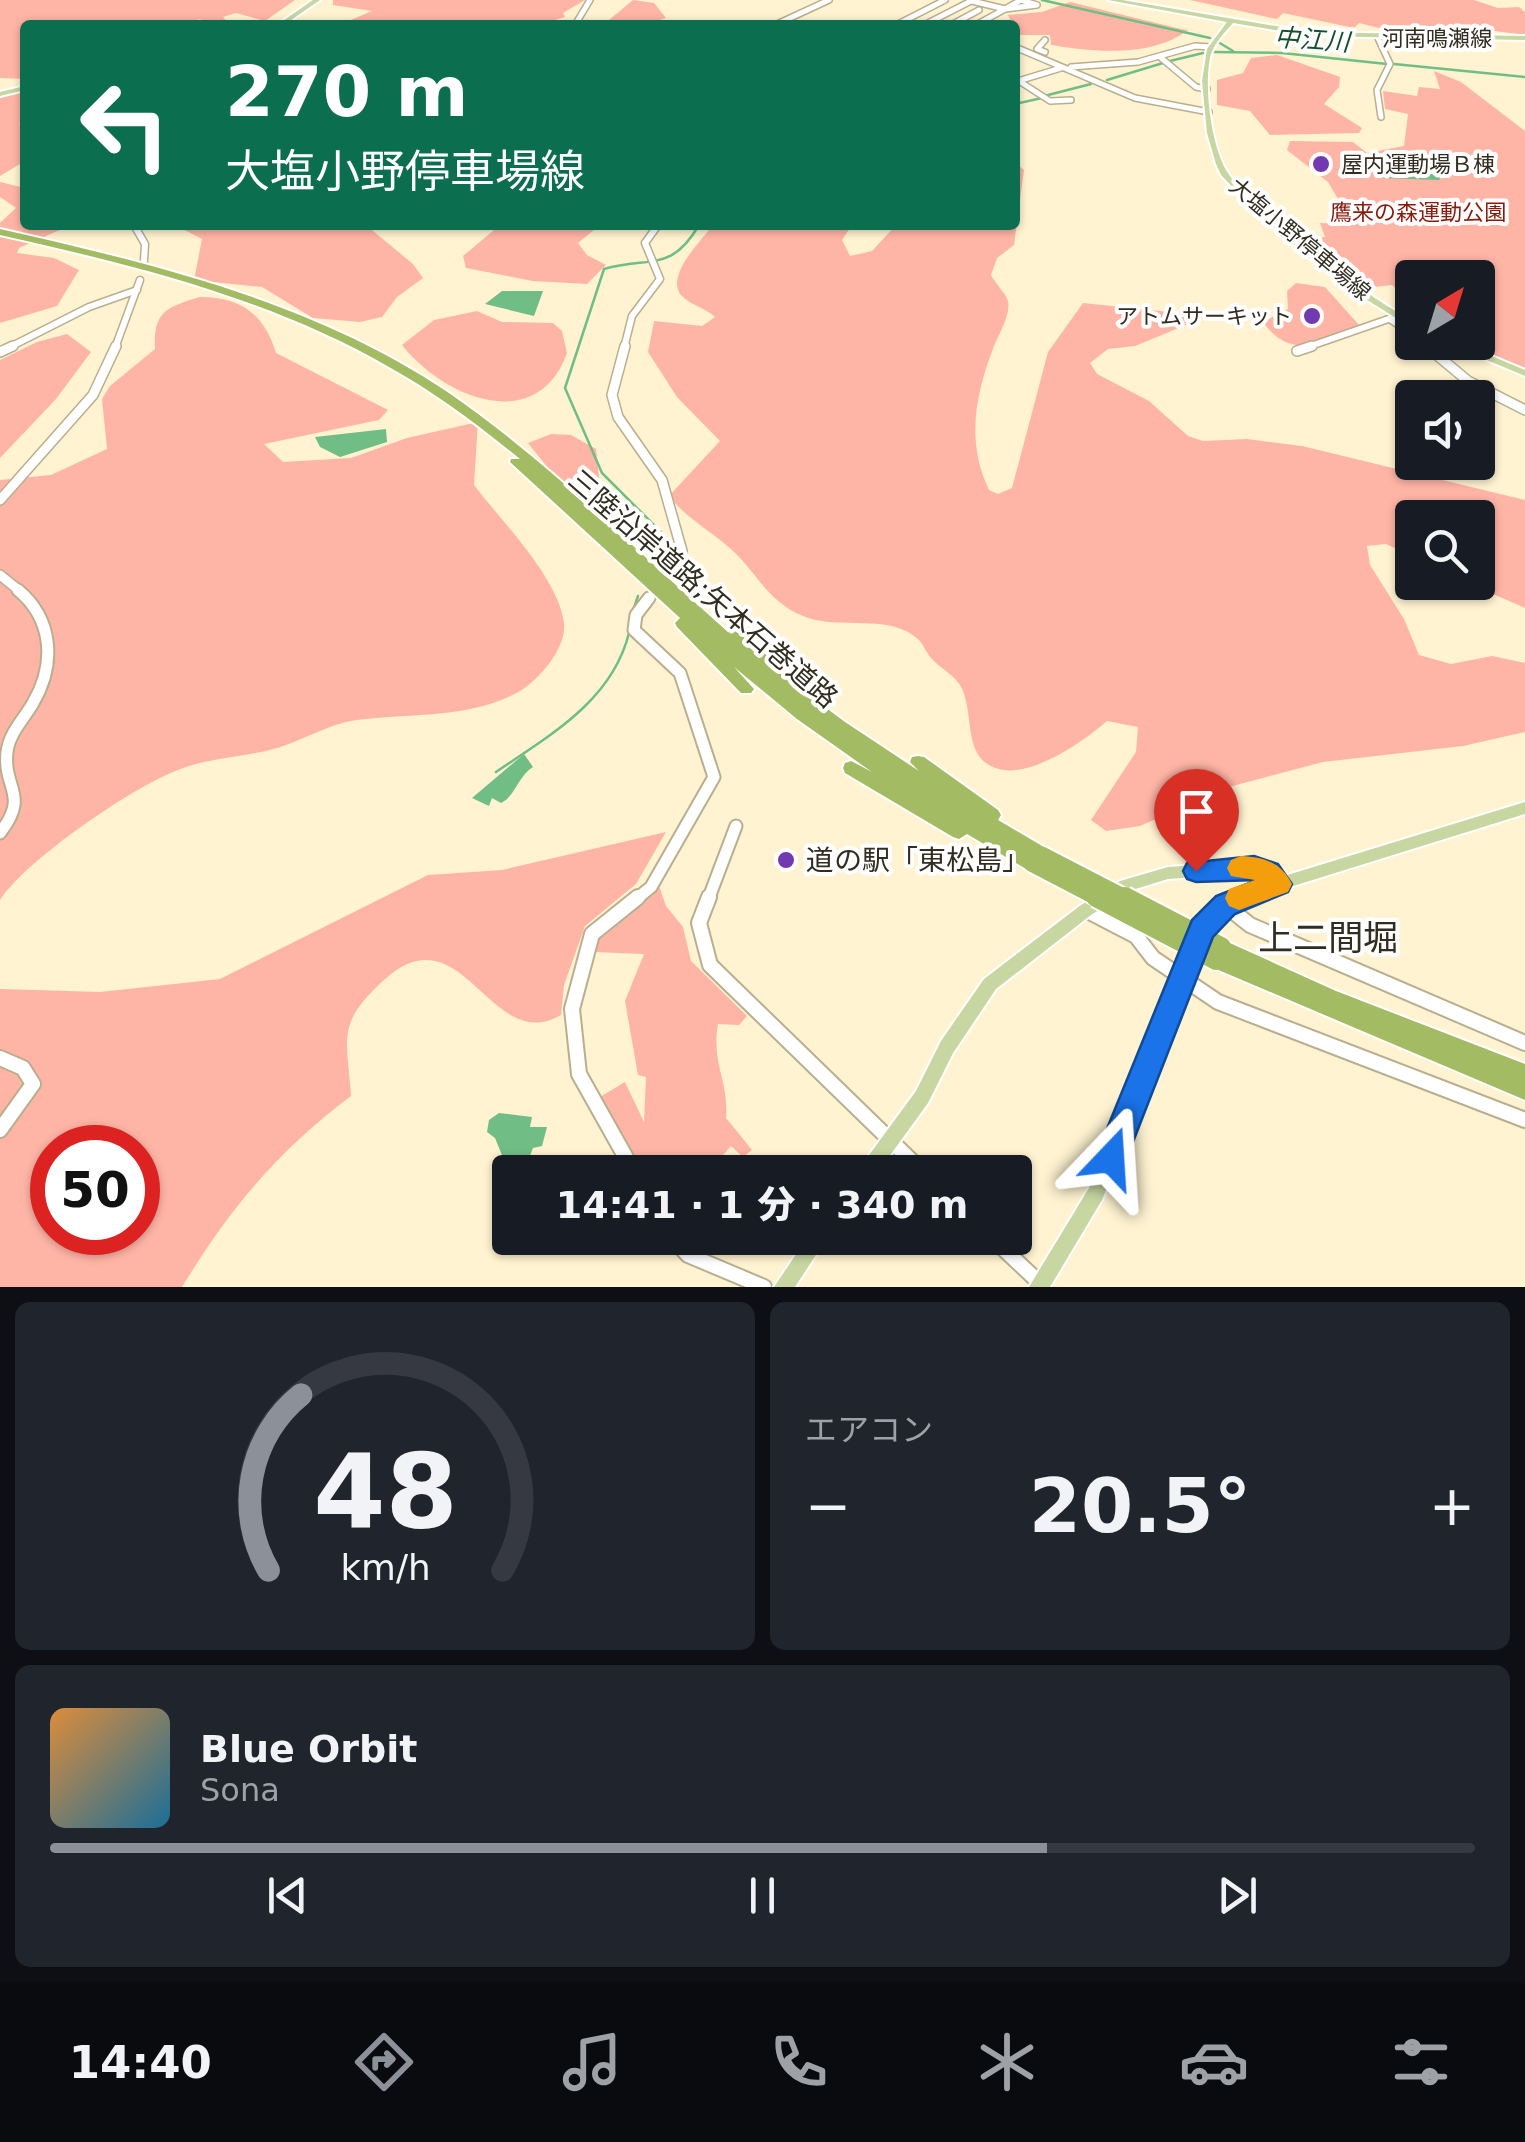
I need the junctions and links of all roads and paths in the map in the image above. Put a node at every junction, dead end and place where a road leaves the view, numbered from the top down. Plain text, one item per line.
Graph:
1 (317, 0) edge
2 (829, 0) edge
3 (972, 0) edge
4 (1002, 0) edge
5 (1112, 0) edge
6 (944, 1) edge
7 (1015, 3) junction
8 (962, 6) junction
9 (1006, 9) junction
10 (979, 10) junction
11 (996, 14) junction
12 (909, 18) junction
13 (287, 20) edge
14 (785, 20) edge
15 (905, 20) edge
16 (916, 20) edge
17 (936, 20) edge
18 (961, 20) edge
19 (986, 20) edge
20 (1230, 22) junction
21 (1378, 38) junction
22 (1525, 38) edge
23 (1046, 40) dead end
24 (1211, 47) junction
25 (1020, 49) edge
26 (1160, 57) junction
27 (1061, 68) dead end
28 (1020, 81) edge
29 (1020, 84) edge
30 (1207, 89) junction
31 (1071, 100) dead end
32 (1209, 112) junction
33 (1382, 117) dead end
34 (137, 230) edge
35 (655, 230) edge
36 (0, 235) edge
37 (144, 260) dead end
38 (1394, 317) joint
39 (1297, 351) dead end
40 (0, 352) edge
41 (1443, 360) edge
42 (1492, 360) edge
43 (1445, 362) joint
44 (1525, 373) edge
45 (1525, 410) edge
46 (525, 463) junction
47 (0, 500) edge
48 (611, 534) junction
49 (670, 573) dead end
50 (0, 575) edge
51 (654, 597) junction
52 (780, 666) dead end
53 (746, 689) dead end
54 (918, 762) dead end
55 (851, 768) dead end
56 (1525, 808) edge
57 (736, 826) dead end
58 (0, 833) edge
59 (1034, 863) junction
60 (1278, 884) junction
61 (1226, 905) junction
62 (1086, 910) junction
63 (1218, 954) junction
64 (1180, 976) junction
65 (1525, 1043) edge
66 (0, 1058) edge
67 (1525, 1074) edge
68 (1525, 1090) edge
69 (1525, 1120) edge
70 (0, 1130) edge
71 (890, 1142) junction
72 (624, 1155) edge
73 (880, 1155) edge
74 (904, 1155) edge
75 (688, 1255) edge
76 (806, 1255) edge
77 (1010, 1255) edge
78 (1042, 1286) edge
79 (764, 1287) edge
80 (784, 1287) edge

1 - 13 main road
2 - 14 street
3 - 8 street
3 - 9 street
4 - 7 street
5 - 20 main road, 河南鳴瀬線
6 - 8 street
6 - 12 street
7 - 9 street
7 - 9 street
8 - 10 street
8 - 17 street
9 - 11 street
10 - 11 street
10 - 18 street
11 - 19 street
12 - 15 street
12 - 16 street
20 - 21 main road, 河南鳴瀬線
20 - 24 main road
21 - 22 main road, 河南鳴瀬線
21 - 33 street
23 - 26 street
24 - 26 street
24 - 30 main road, 大塩小野停車場線
25 - 32 street
26 - 30 street
27 - 28 street
29 - 31 street
30 - 32 main road, 大塩小野停車場線
32 - 38 main road, 大塩小野停車場線
34 - 37 street
35 - 49 street
36 - 46 highway, 三陸沿岸道路;矢本石巻道路
38 - 39 street
40 - 47 street
41 - 43 street
42 - 44 main road
43 - 45 street
46 - 48 highway, 三陸沿岸道路;矢本石巻道路
46 - 51 highway, 三陸沿岸道路;矢本石巻道路
48 - 52 highway
48 - 59 highway, 三陸沿岸道路;矢本石巻道路
50 - 58 street
51 - 53 highway
51 - 59 highway, 三陸沿岸道路;矢本石巻道路
51 - 72 street
54 - 59 highway
55 - 59 highway
56 - 60 main road
57 - 71 street
59 - 63 highway, 三陸沿岸道路;矢本石巻道路, bridge
59 - 63 highway, 三陸沿岸道路;矢本石巻道路, bridge
60 - 61 main road
60 - 62 main road
61 - 64 main road
61 - 65 street
62 - 64 street
62 - 71 main road
63 - 67 highway, 三陸沿岸道路;矢本石巻道路
63 - 68 highway, 三陸沿岸道路;矢本石巻道路
64 - 69 street
64 - 78 main road
66 - 70 street
71 - 73 main road
71 - 74 street
75 - 79 street
76 - 80 main road
77 - 78 street

